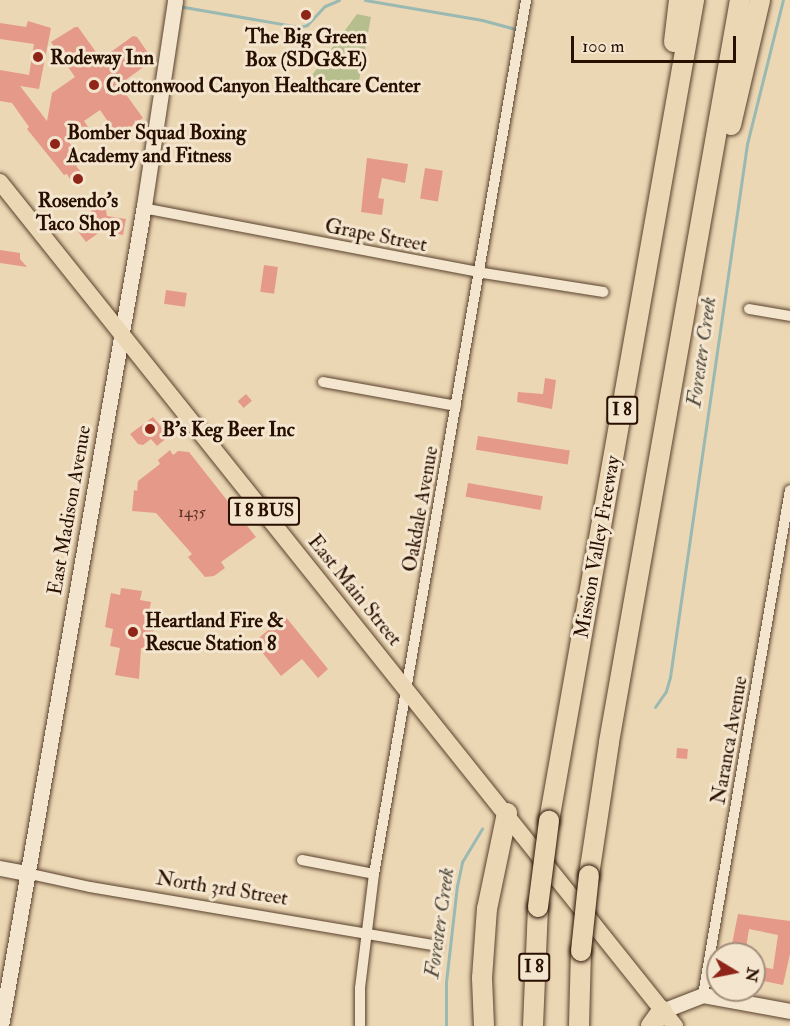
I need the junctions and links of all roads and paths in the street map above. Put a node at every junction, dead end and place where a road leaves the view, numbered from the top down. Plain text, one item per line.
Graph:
1 (176, 0) edge
2 (526, 0) edge
3 (679, 0) edge
4 (694, 0) edge
5 (740, 0) edge
6 (760, 0) edge
7 (0, 182) edge
8 (706, 195) junction
9 (143, 208) junction
10 (657, 212) junction
11 (477, 272) junction
12 (603, 292) dead end
13 (749, 309) dead end
14 (790, 316) edge
15 (122, 333) junction
16 (323, 382) dead end
17 (456, 406) junction
18 (790, 490) edge
19 (407, 689) junction
20 (507, 813) junction
21 (302, 860) dead end
22 (0, 868) edge
23 (26, 873) junction
24 (374, 874) junction
25 (367, 933) junction
26 (437, 946) dead end
27 (704, 995) junction
28 (790, 1011) edge
29 (656, 1018) edge
30 (1, 1026) edge
31 (360, 1026) edge
32 (484, 1026) edge
33 (533, 1026) edge
34 (579, 1026) edge
35 (675, 1026) edge

1 - 9 street, East Madison Avenue
2 - 11 street, Oakdale Avenue
3 - 10 highway
4 - 10 highway, Mission Valley Freeway / I 8
5 - 8 highway, I 8
6 - 8 highway
7 - 15 main road, East Main Street / I 8 BUS
8 - 34 highway, I 8, bridge
9 - 11 street, Grape Street
9 - 15 street, East Madison Avenue
10 - 33 highway, Mission Valley Freeway / I 8, bridge
11 - 12 street, Grape Street
11 - 17 street, Oakdale Avenue
13 - 14 street
15 - 19 main road, East Main Street / I 8 BUS
15 - 23 street, East Madison Avenue
16 - 17 street
17 - 19 street, Oakdale Avenue
18 - 27 street, Naranca Avenue
19 - 20 main road, East Main Street / I 8 BUS
19 - 24 street, Oakdale Avenue
20 - 29 main road, East Main Street / I 8 BUS
20 - 32 highway
21 - 24 street
22 - 23 street, North 3rd Street
23 - 25 street, North 3rd Street
23 - 30 street, East Madison Avenue
24 - 25 street, Oakdale Avenue
25 - 26 street, North 3rd Street
25 - 31 street, Oakdale Avenue
27 - 28 street
27 - 29 street
29 - 35 main road, East Main Street / I 8 BUS

